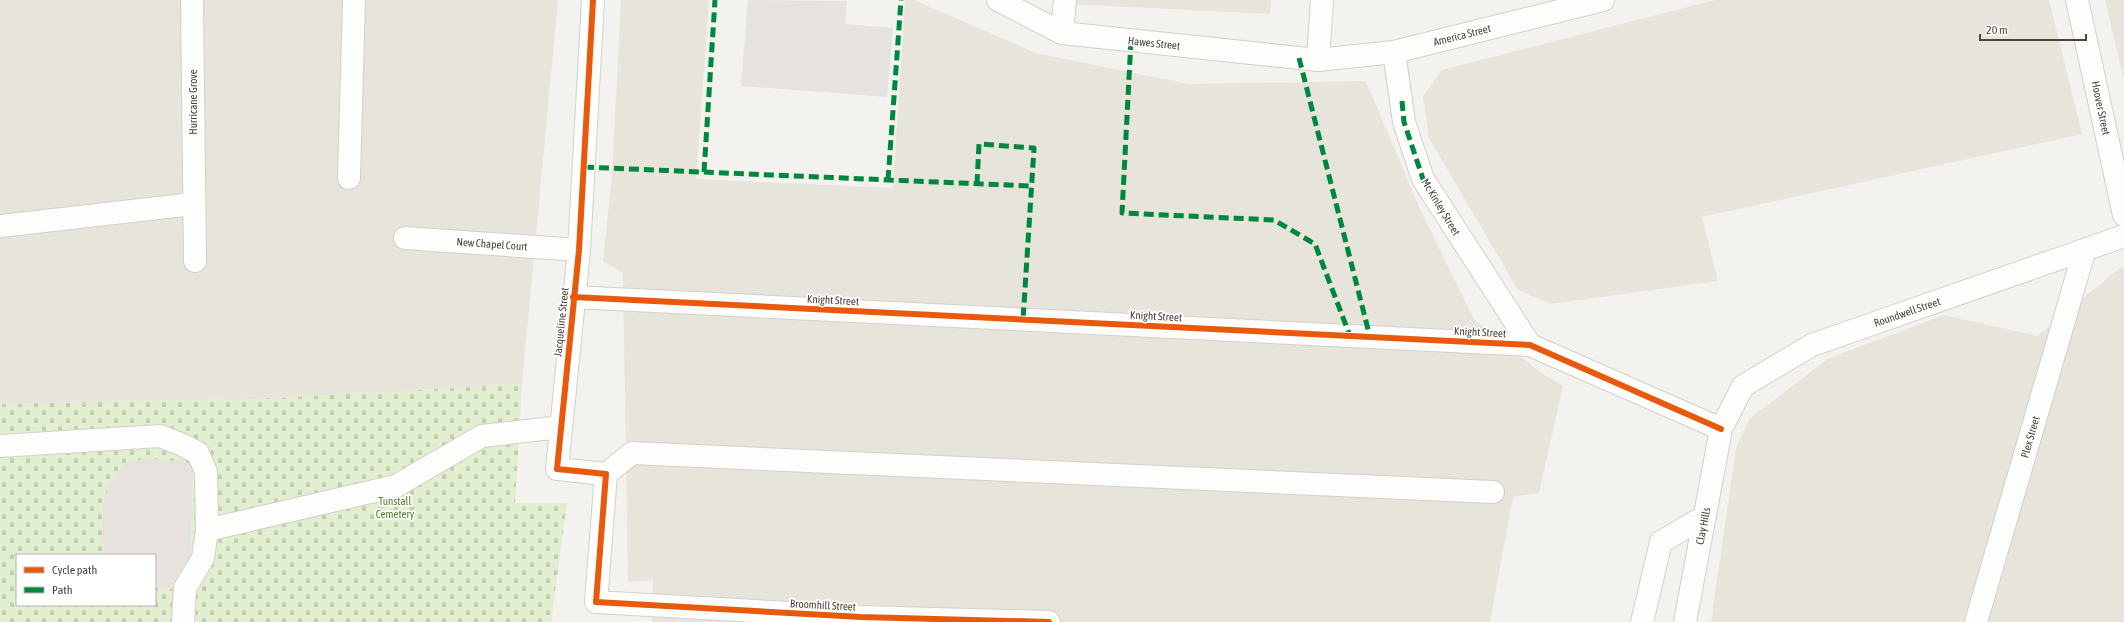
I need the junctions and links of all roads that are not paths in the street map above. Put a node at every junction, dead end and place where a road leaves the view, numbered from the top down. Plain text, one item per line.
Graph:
1 (192, 0) edge
2 (354, 0) edge
3 (593, 0) edge
4 (998, 0) edge
5 (1065, 0) edge
6 (1322, 0) edge
7 (1603, 0) edge
8 (2077, 0) edge
9 (1062, 34) junction
10 (1394, 52) junction
11 (1318, 60) junction
12 (349, 178) dead end
13 (193, 204) junction
14 (2124, 215) edge
15 (0, 226) edge
16 (2124, 236) edge
17 (405, 238) dead end
18 (579, 250) junction
19 (2084, 252) junction
20 (195, 261) dead end
21 (573, 297) junction
22 (1530, 345) junction
23 (561, 427) junction
24 (1721, 429) junction
25 (0, 446) edge
26 (606, 474) junction
27 (1493, 492) dead end
28 (1705, 516) junction
29 (207, 530) junction
30 (861, 619) edge
31 (183, 622) edge
32 (1049, 622) edge
33 (1642, 622) edge
34 (1685, 622) edge
35 (1976, 622) edge

1 - 13 street, Hurricane Grove
2 - 12 street
3 - 18 street, Jacqueline Street
4 - 9 street, Hawes Street
5 - 9 street
6 - 11 street
7 - 10 street, America Street
8 - 14 street, Hoover Street
9 - 11 street, Hawes Street
10 - 11 street, America Street
10 - 22 street, Mc Kinley Street
13 - 15 street
13 - 20 street, Hurricane Grove
16 - 19 street, Roundwell Street
17 - 18 street, New Chapel Court
18 - 21 street, Jacqueline Street
19 - 24 street, Roundwell Street
19 - 35 street, Plex Street
21 - 22 street, Knight Street
21 - 23 street, Jacqueline Street
22 - 24 street, Knight Street
23 - 26 street, Jacqueline Street
23 - 29 street
24 - 28 street, Clay Hills
25 - 29 street
26 - 27 street
26 - 30 street, Broomhill Street
28 - 33 street
28 - 34 street, Clay Hills
29 - 31 street
30 - 32 street, Broomhill Street

